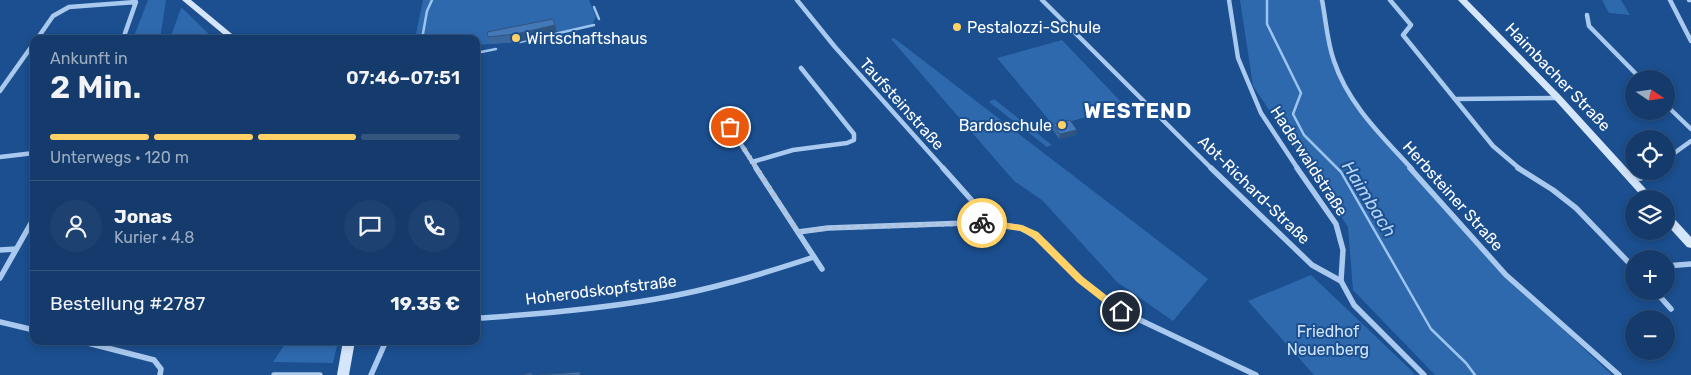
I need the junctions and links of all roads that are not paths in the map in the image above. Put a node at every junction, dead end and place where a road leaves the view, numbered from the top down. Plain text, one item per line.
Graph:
1 (186, 0) edge
2 (797, 0) edge
3 (1042, 0) edge
4 (1229, 0) edge
5 (1322, 0) edge
6 (1390, 0) edge
7 (1462, 0) edge
8 (1670, 0) edge
9 (1587, 15) dead end
10 (39, 35) edge
11 (124, 35) edge
12 (229, 35) edge
13 (1691, 41) edge
14 (30, 49) edge
15 (801, 68) dead end
16 (1632, 70) edge
17 (0, 91) edge
18 (1558, 98) junction
19 (1457, 99) junction
20 (720, 112) dead end
21 (1675, 113) edge
22 (1691, 130) edge
23 (1691, 141) edge
24 (1675, 153) edge
25 (30, 154) edge
26 (0, 157) edge
27 (752, 162) junction
28 (1625, 171) edge
29 (1633, 180) edge
30 (1642, 190) edge
31 (992, 223) junction
32 (30, 225) edge
33 (1675, 227) edge
34 (798, 232) junction
35 (1691, 244) edge
36 (16, 249) junction
37 (0, 250) edge
38 (814, 257) junction
39 (1625, 260) edge
40 (1691, 264) edge
41 (1675, 265) edge
42 (822, 269) dead end
43 (0, 278) edge
44 (1341, 281) junction
45 (1662, 300) edge
46 (1670, 309) dead end
47 (480, 317) edge
48 (0, 322) edge
49 (30, 329) edge
50 (96, 345) edge
51 (349, 345) edge
52 (384, 345) edge
53 (160, 375) edge
54 (274, 375) edge
55 (320, 375) edge
56 (343, 375) edge
57 (371, 375) edge
58 (1256, 375) edge
59 (1424, 375) edge
60 (1618, 375) edge

1 - 12 main road
2 - 31 street, Taufsteinstraße
3 - 44 street, Abt-Richard-Straße
4 - 44 street, Haderwaldstraße
5 - 60 street, Herbsteiner Straße
6 - 19 street
7 - 18 main road, Haimbacher Straße
8 - 13 street
9 - 16 street
10 - 11 street
14 - 17 street
15 - 27 street
18 - 19 street
18 - 28 main road, Haimbacher Straße
19 - 39 street
20 - 27 street
21 - 22 street
23 - 24 street
25 - 26 street
27 - 34 street
29 - 30 main road, Haimbacher Straße
31 - 34 street
31 - 58 street
32 - 36 street
33 - 35 main road
34 - 38 street
36 - 37 street
36 - 43 street
38 - 42 street
38 - 47 street, Hoherodskopfstraße
40 - 41 street
44 - 59 street
45 - 46 street
48 - 49 street
50 - 53 street
51 - 56 main road
52 - 57 street
54 - 55 street

